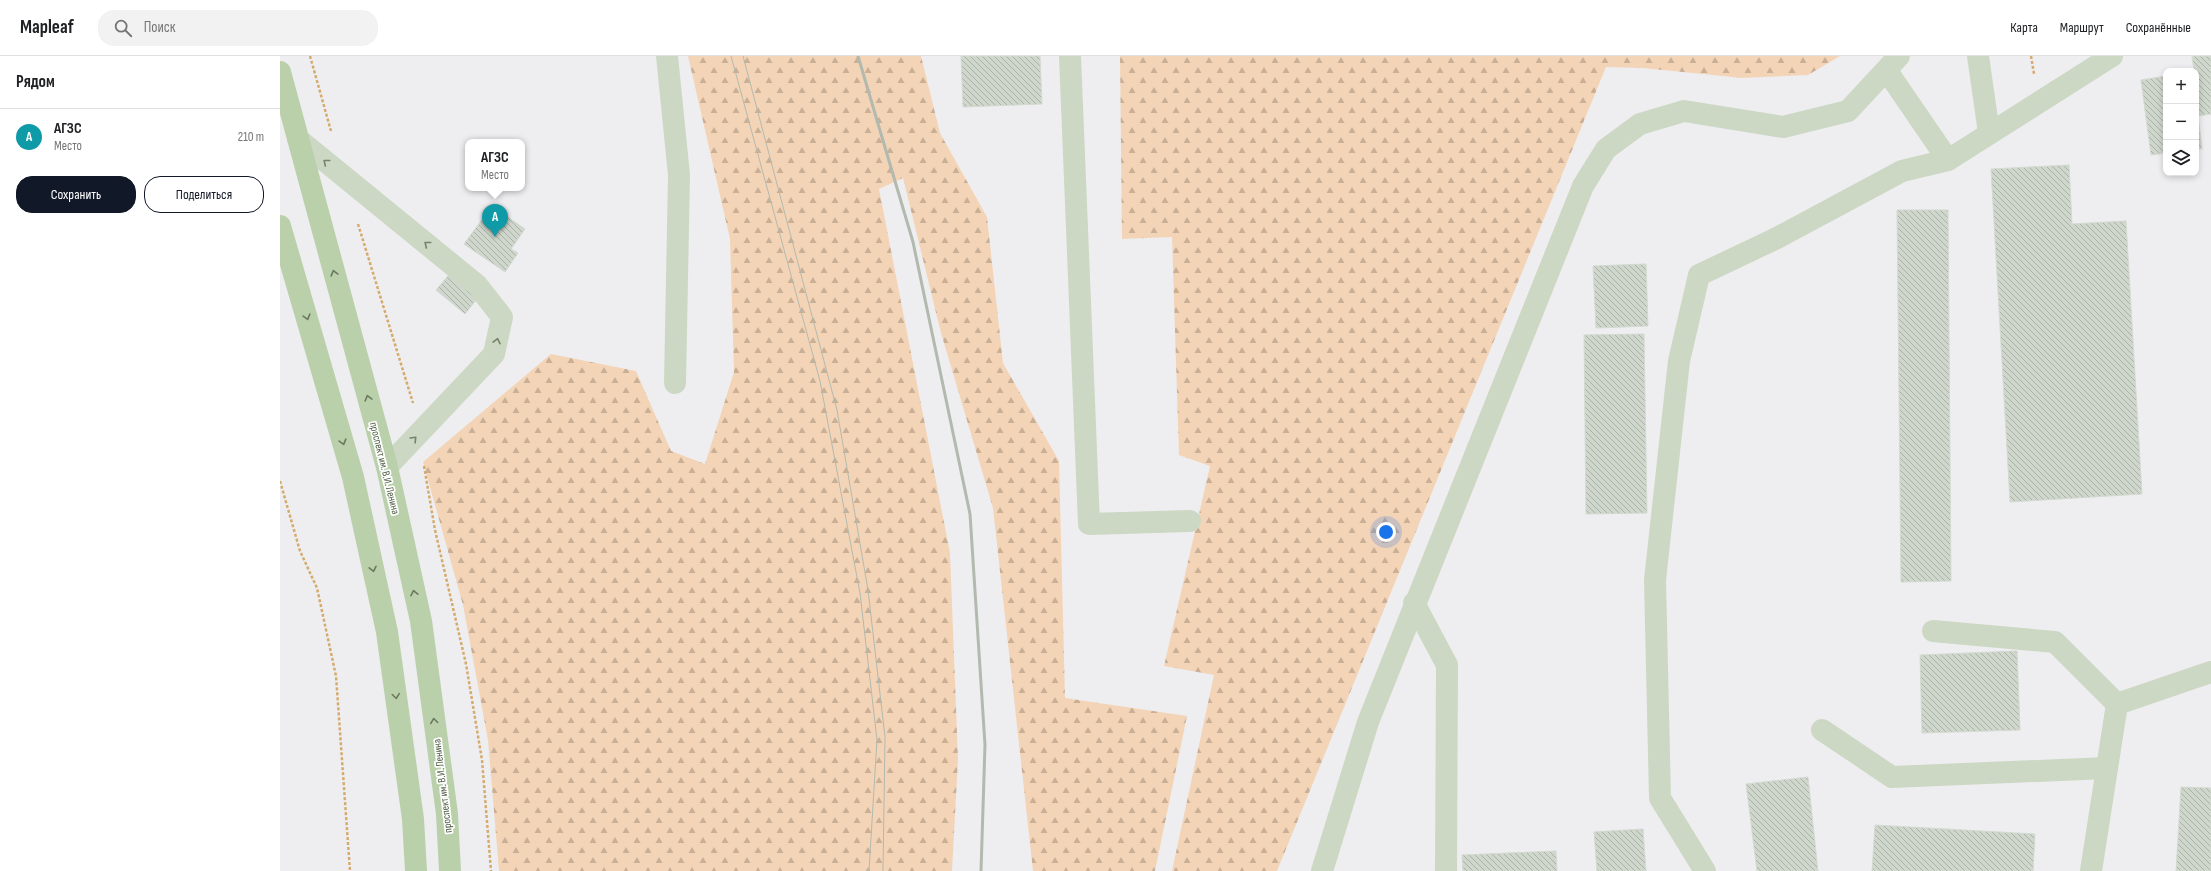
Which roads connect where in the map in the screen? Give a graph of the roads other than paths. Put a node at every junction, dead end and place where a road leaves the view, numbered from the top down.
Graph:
1 (666, 56) edge
2 (1070, 56) edge
3 (1978, 56) edge
4 (2112, 56) edge
5 (1893, 64) edge
6 (280, 72) edge
7 (1989, 133) junction
8 (298, 139) junction
9 (1948, 160) junction
10 (280, 226) edge
11 (675, 383) dead end
12 (387, 467) junction
13 (1190, 521) dead end
14 (1414, 603) junction
15 (1933, 631) dead end
16 (2211, 672) edge
17 (2117, 704) junction
18 (1822, 730) dead end
19 (2107, 768) junction
20 (416, 871) edge
21 (450, 871) edge
22 (1322, 871) edge
23 (1446, 871) edge
24 (1705, 871) edge
25 (2091, 871) edge

1 - 11 street
2 - 13 street
3 - 7 street
4 - 7 street
5 - 9 street
5 - 14 street
6 - 8 main road, проспект им. В.И. Ленина
7 - 9 street
12 -> 8 main road, проспект им. В.И. Ленина
12 -> 8 street
9 - 24 street
10 -> 20 main road
21 -> 12 main road, проспект им. В.И. Ленина
14 - 22 street
14 - 23 street
15 - 17 street
16 - 17 street
17 - 19 street
18 - 19 street
19 - 25 street

